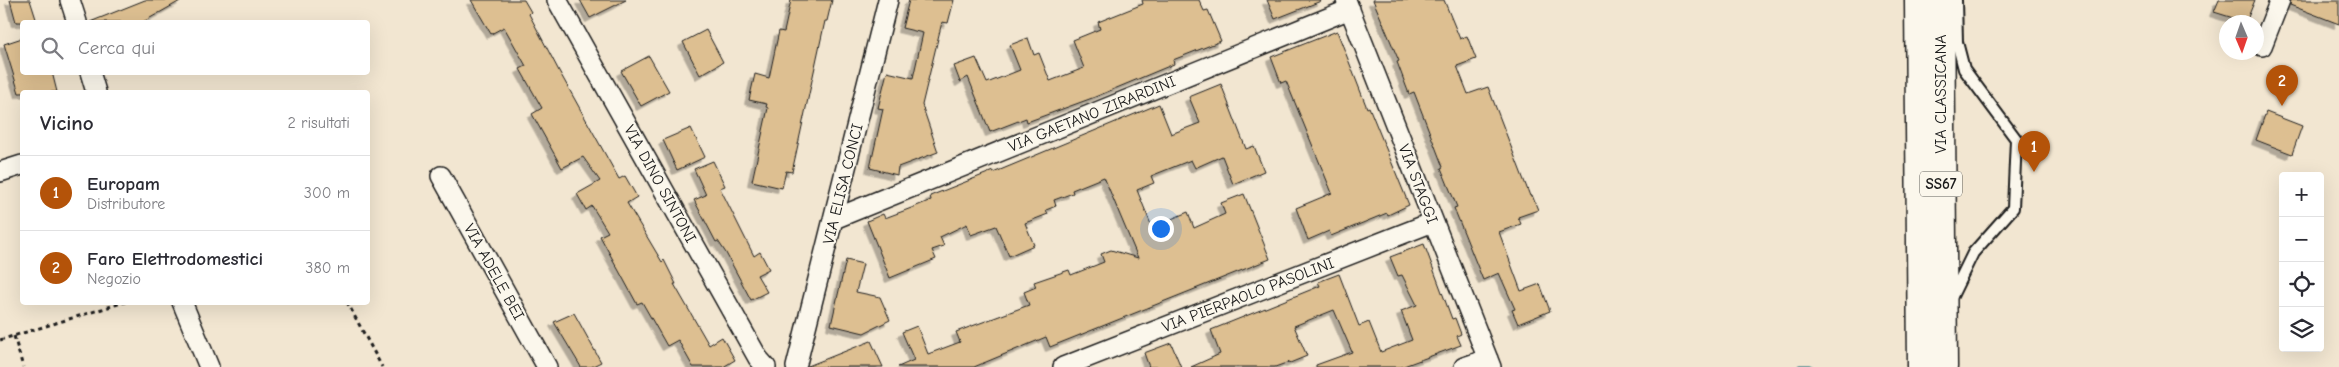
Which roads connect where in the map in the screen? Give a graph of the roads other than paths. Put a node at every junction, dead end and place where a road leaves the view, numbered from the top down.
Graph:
1 (70, 0) edge
2 (557, 0) edge
3 (888, 0) edge
4 (1920, 0) edge
5 (1940, 0) edge
6 (1956, 0) edge
7 (2280, 0) edge
8 (1348, 5) edge
9 (76, 20) edge
10 (2264, 41) edge
11 (91, 75) edge
12 (95, 90) edge
13 (20, 166) edge
14 (0, 172) edge
15 (441, 176) dead end
16 (834, 219) junction
17 (1433, 222) junction
18 (183, 305) edge
19 (1490, 363) edge
20 (209, 367) edge
21 (547, 367) edge
22 (766, 367) edge
23 (796, 367) edge
24 (1063, 367) edge
25 (1464, 367) edge
26 (1922, 367) edge
27 (1943, 367) edge
28 (1953, 367) edge

1 - 9 street
2 - 22 street, VIA DINO SINTONI
3 - 16 street, VIA ELISA CONCI
4 - 26 highway, VIA CLASSICANA / SS67
5 - 27 highway, VIA CLASSICANA / SS67
6 - 28 lane
7 - 10 street
8 - 16 street, VIA GAETANO ZIRARDINI
8 - 17 street, VIA STAGGI
11 - 12 street
13 - 14 street
15 - 21 street, VIA ADELE BEI
16 - 23 street, VIA ELISA CONCI
17 - 19 street, VIA STAGGI
17 - 24 street, VIA PIERPAOLO PASOLINI
18 - 20 street
19 - 25 street

